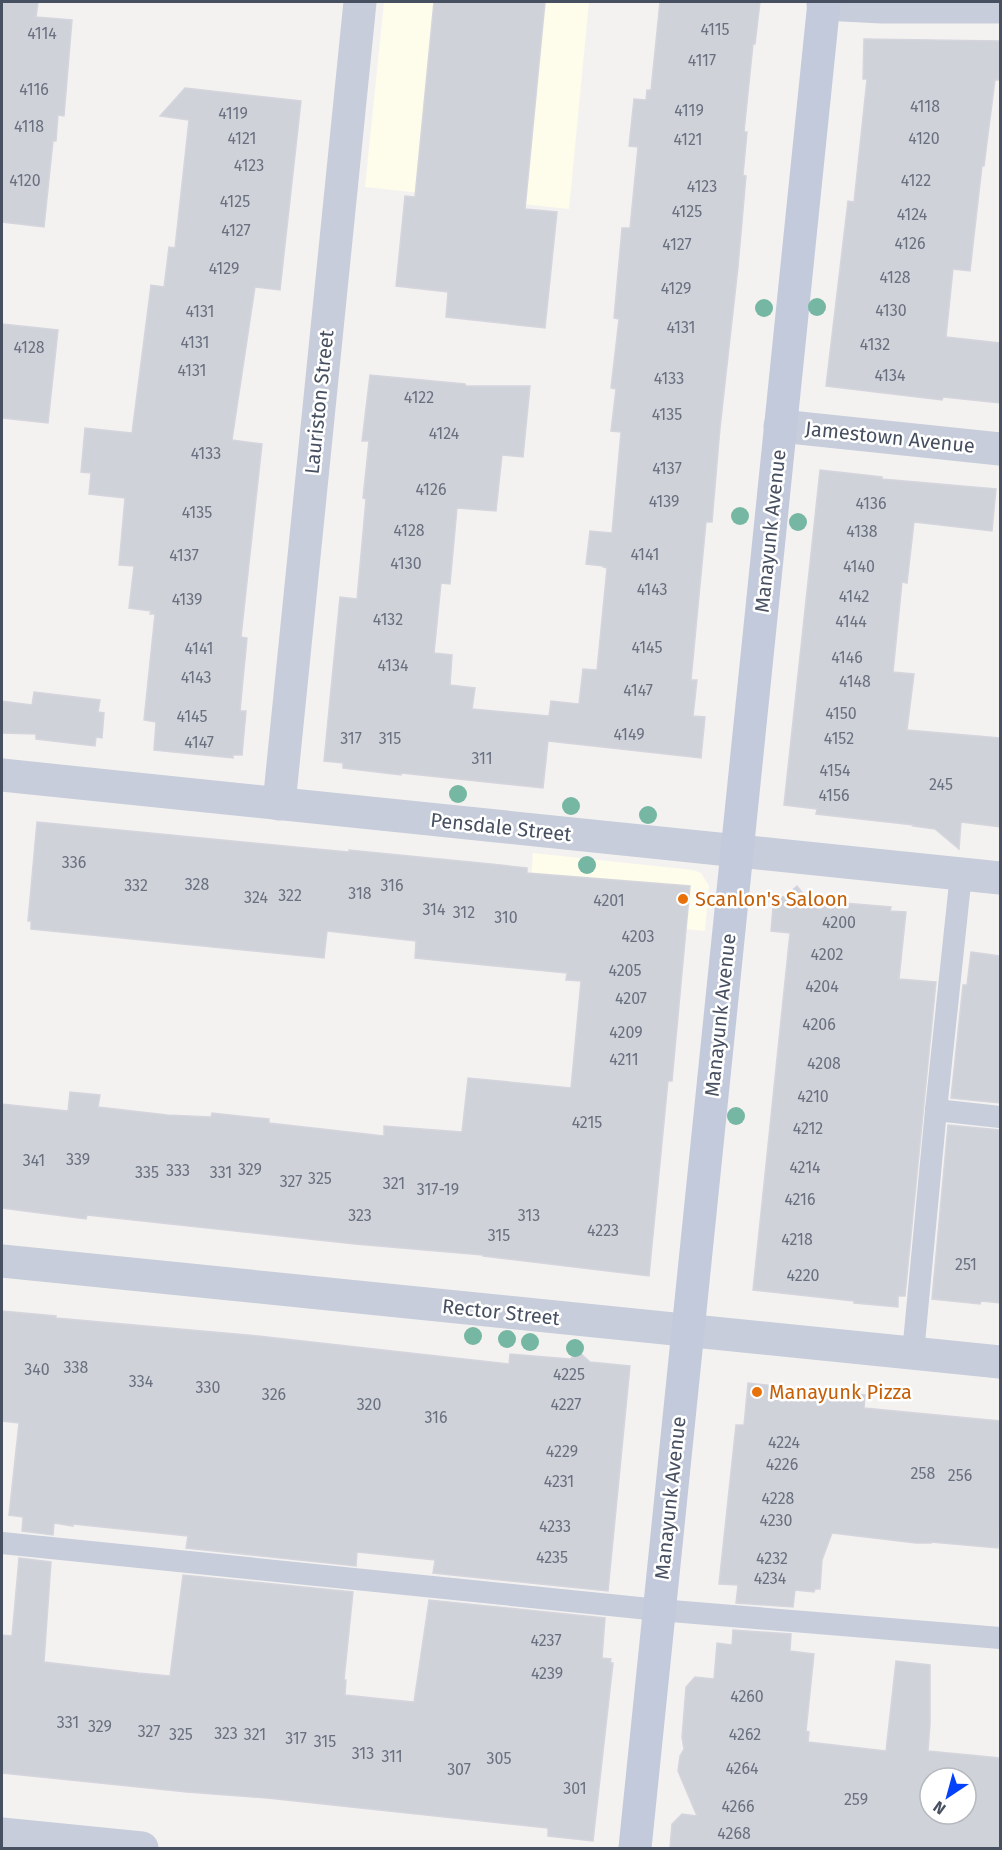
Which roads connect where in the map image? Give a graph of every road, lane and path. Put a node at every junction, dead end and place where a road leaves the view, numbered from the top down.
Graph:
1 (360, 2) edge
2 (824, 3) edge
3 (1000, 7) edge
4 (780, 426) junction
5 (1000, 449) edge
6 (2, 775) edge
7 (279, 804) junction
8 (737, 851) junction
9 (961, 874) junction
10 (1000, 878) edge
11 (936, 1110) junction
12 (1000, 1117) edge
13 (2, 1260) edge
14 (687, 1331) junction
15 (913, 1353) junction
16 (1000, 1362) edge
17 (2, 1543) edge
18 (659, 1610) junction
19 (1000, 1638) edge
20 (2, 1834) edge
21 (142, 1848) edge
22 (635, 1848) edge

1 - 7 street, Lauriston Street
2 - 3 street
2 - 4 street, Manayunk Avenue
4 - 5 street, Jamestown Avenue
4 - 8 street, Manayunk Avenue
6 - 7 street, Pensdale Street
7 - 8 street, Pensdale Street
8 - 9 street, Pensdale Street
8 - 14 street, Manayunk Avenue
9 - 10 street, Pensdale Street
9 - 11 lane
11 - 12 lane
11 - 15 lane
13 - 14 street, Rector Street
14 - 15 street, Rector Street
14 - 18 street, Manayunk Avenue
15 - 16 street, Rector Street
17 - 18 lane
18 - 19 lane
18 - 22 street, Manayunk Avenue
20 - 21 street

